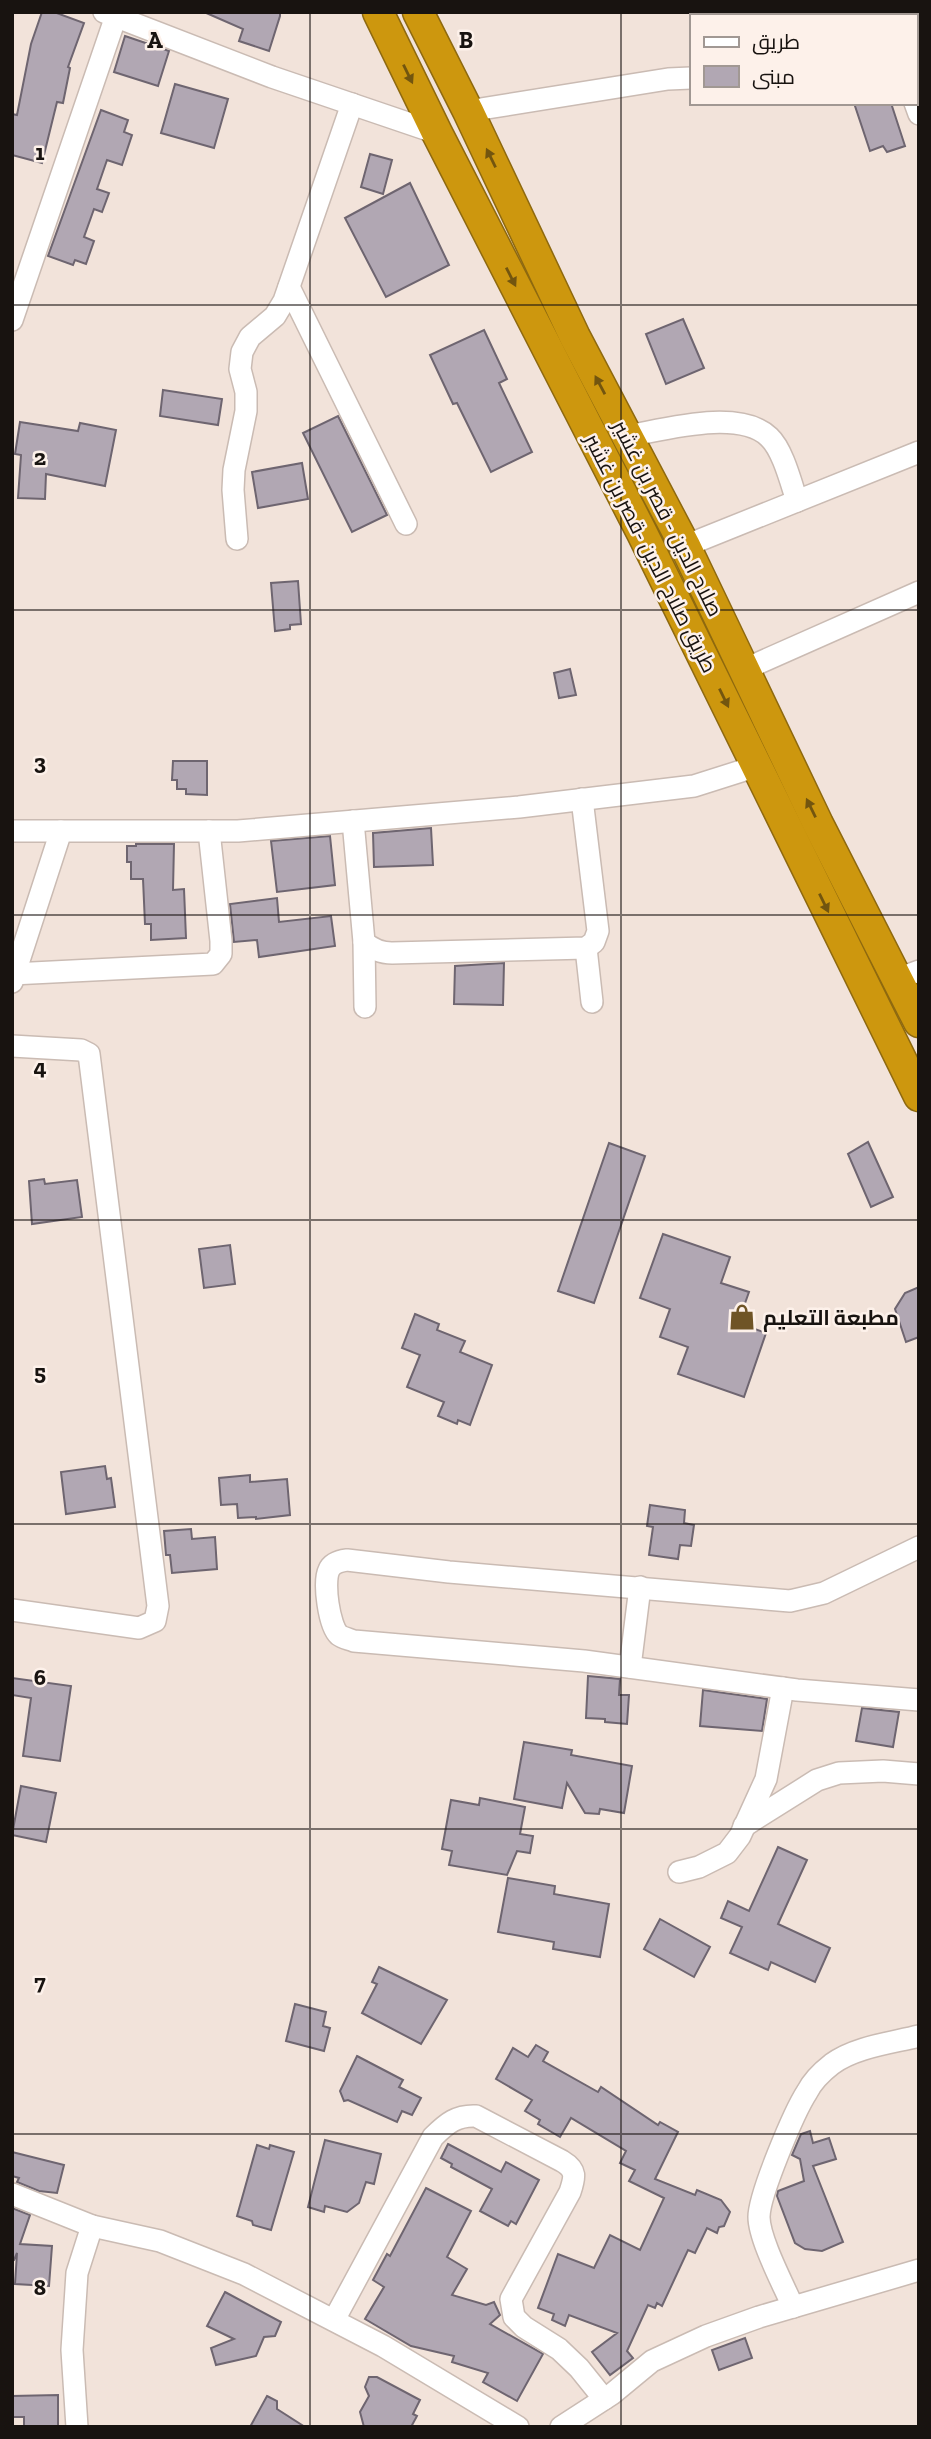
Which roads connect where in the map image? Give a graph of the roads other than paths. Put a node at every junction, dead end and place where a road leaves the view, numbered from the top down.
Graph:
1 (378, 12) edge
2 (418, 12) edge
3 (110, 14) edge
4 (690, 78) edge
5 (352, 104) junction
6 (468, 111) junction
7 (437, 133) junction
8 (509, 197) junction
9 (477, 211) junction
10 (289, 287) junction
11 (12, 320) edge
12 (627, 436) junction
13 (919, 452) edge
14 (797, 501) junction
15 (406, 524) dead end
16 (237, 539) dead end
17 (685, 546) junction
18 (919, 592) edge
19 (743, 670) junction
20 (757, 766) junction
21 (582, 799) junction
22 (353, 821) junction
23 (12, 831) edge
24 (61, 831) junction
25 (209, 831) junction
26 (364, 942) junction
27 (586, 948) junction
28 (908, 975) edge
29 (13, 977) edge
30 (592, 1002) dead end
31 (365, 1007) dead end
32 (919, 1022) edge
33 (12, 1046) edge
34 (919, 1096) edge
35 (917, 1553) edge
36 (640, 1587) junction
37 (12, 1610) edge
38 (630, 1667) junction
39 (783, 1688) junction
40 (919, 1700) edge
41 (919, 1774) edge
42 (744, 1826) junction
43 (679, 1871) dead end
44 (919, 2036) edge
45 (12, 2193) edge
46 (92, 2226) junction
47 (919, 2270) edge
48 (793, 2307) junction
49 (334, 2320) junction
50 (604, 2399) junction
51 (76, 2427) edge
52 (518, 2427) edge
53 (561, 2427) edge

1 -> 7 highway, طريق صلاح الدين -قصر بن غشير
2 - 6 highway, صلاح الدين - قصر بن غشير
3 - 5 street
3 - 11 street
4 - 6 street
5 - 7 street
5 - 10 street
8 -> 6 highway, صلاح الدين - قصر بن غشير
7 - 9 highway, طريق صلاح الدين -قصر بن غشير
8 - 9 highway
12 -> 8 highway, صلاح الدين - قصر بن غشير
9 -> 20 highway, طريق صلاح الدين -قصر بن غشير
10 - 15 street
10 - 16 street
12 - 14 street
12 - 17 highway, صلاح الدين - قصر بن غشير
13 - 14 street
14 - 17 street
17 - 19 highway, صلاح الدين - قصر بن غشير
18 - 19 street
28 -> 19 highway, صلاح الدين - قصر بن غشير
20 - 21 street
20 -> 34 highway, طريق صلاح الدين -قصر بن غشير
21 - 22 street
21 - 27 street
22 - 25 street
22 - 26 street
23 - 24 street
24 - 25 street
24 - 29 street
25 - 29 street
26 - 27 street
26 - 31 street
27 - 30 street
28 - 32 highway, صلاح الدين - قصر بن غشير
33 - 37 street
35 - 36 street
36 - 38 street
36 - 38 street
38 - 39 street
39 - 40 street
39 - 42 street
41 - 42 street
42 - 43 street
44 - 48 street
45 - 46 street
46 - 49 street
46 - 51 street
47 - 48 street
48 - 50 street
49 - 50 street
49 - 52 street
50 - 53 street

